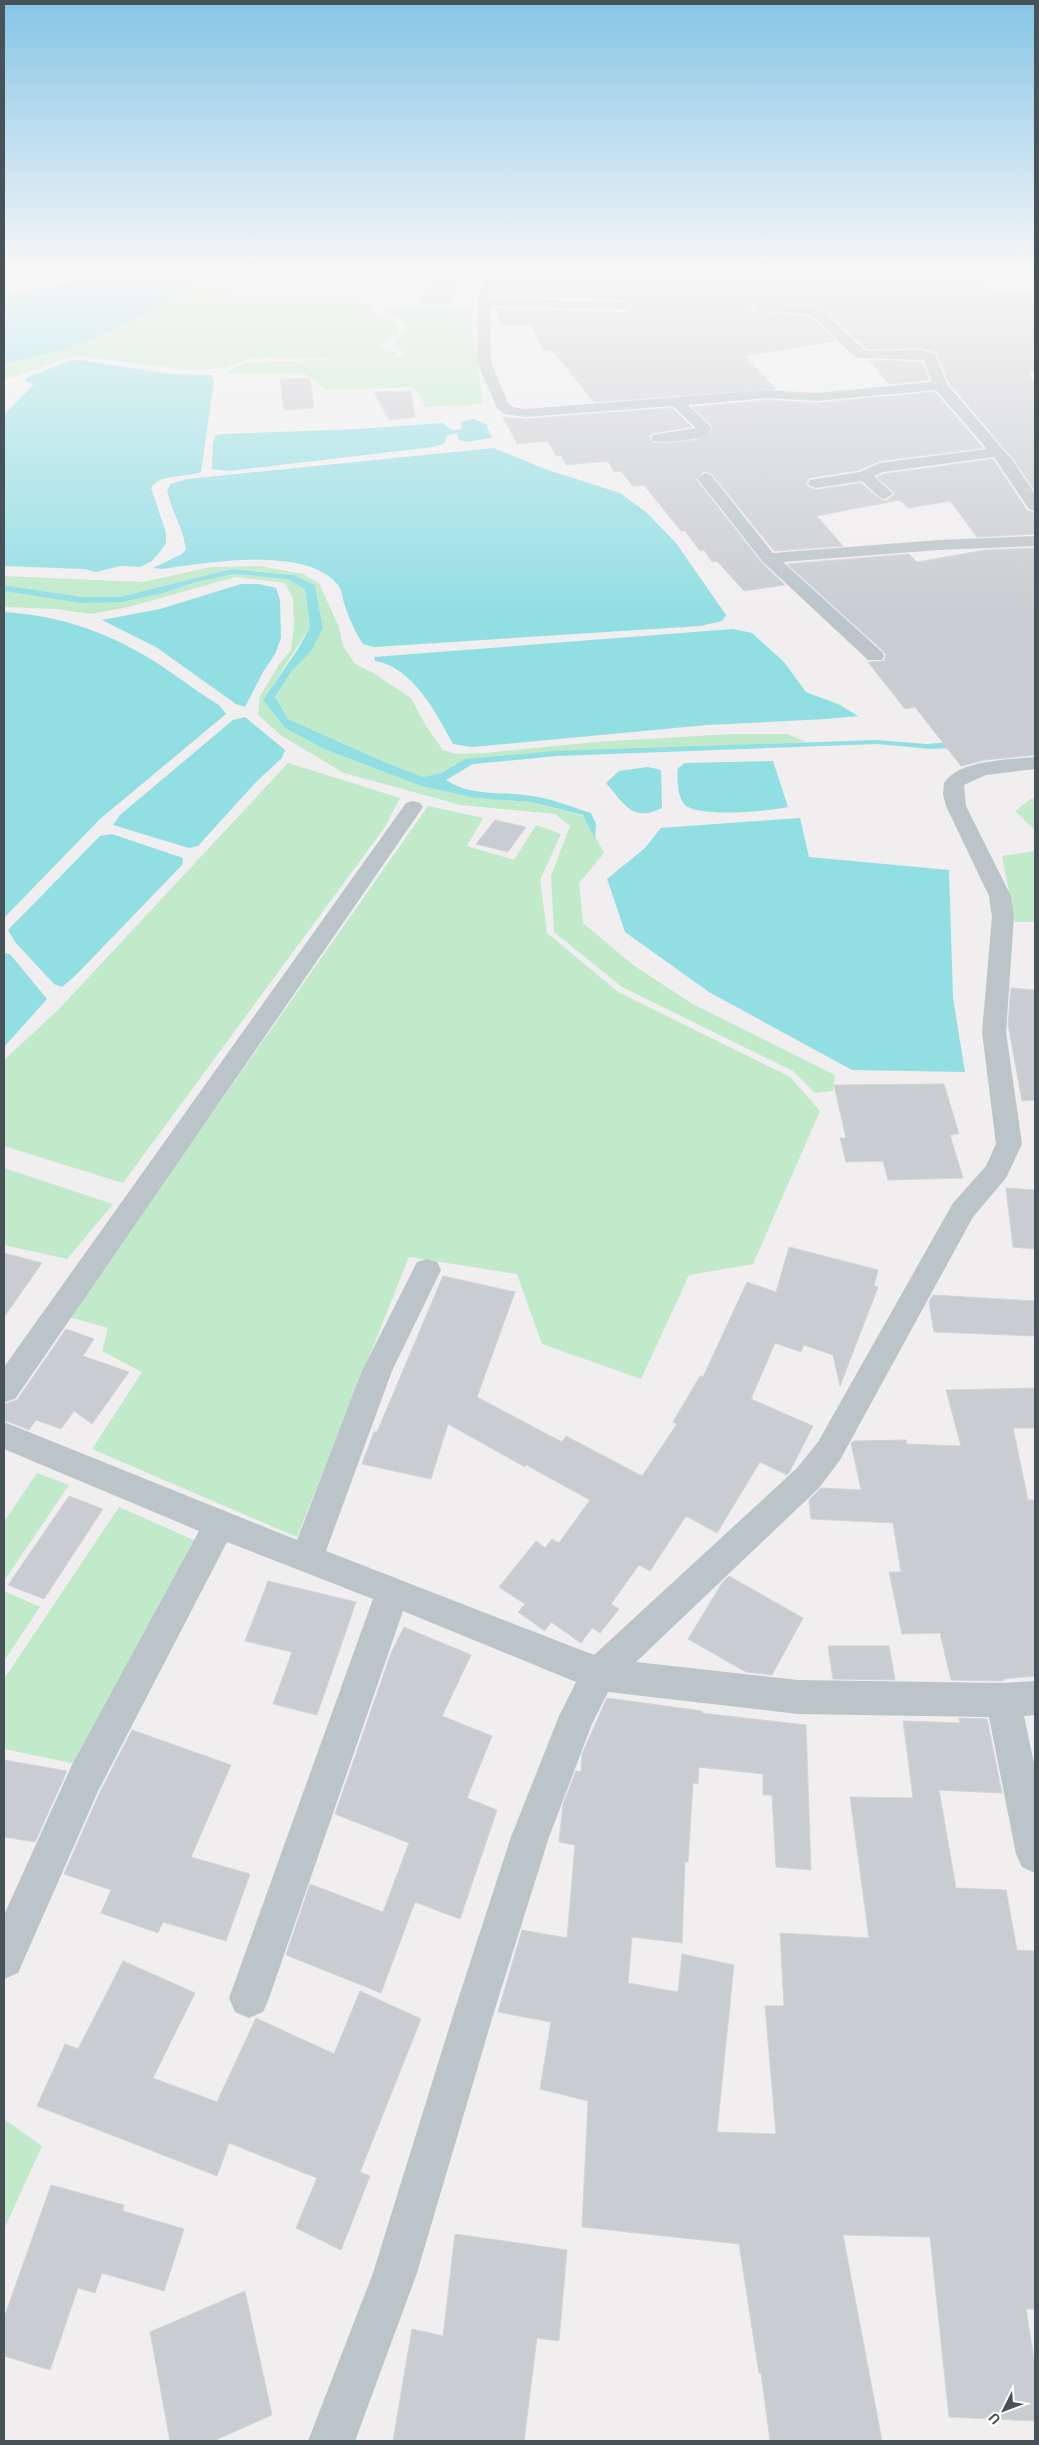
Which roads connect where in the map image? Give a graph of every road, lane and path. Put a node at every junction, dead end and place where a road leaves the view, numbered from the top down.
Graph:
1 (495, 388) edge
2 (908, 388) edge
3 (943, 388) edge
4 (677, 402) junction
5 (658, 438) dead end
6 (998, 452) junction
7 (865, 476) junction
8 (705, 478) dead end
9 (816, 483) dead end
10 (884, 494) dead end
11 (1035, 506) edge
12 (1035, 541) edge
13 (769, 558) junction
14 (875, 656) dead end
15 (1035, 763) edge
16 (413, 807) dead end
17 (428, 1270) dead end
18 (4, 1390) edge
19 (4, 1435) edge
20 (219, 1525) junction
21 (307, 1558) junction
22 (393, 1591) junction
23 (599, 1674) junction
24 (1019, 1699) edge
25 (1035, 1854) edge
26 (4, 1959) edge
27 (250, 1998) dead end
28 (332, 2441) edge

1 - 4 street
2 - 4 street
3 - 6 street
4 - 5 street
6 - 7 street
6 - 11 street
7 - 9 street
7 - 10 street
8 - 13 street
12 - 13 street
13 - 14 street
15 - 23 street
16 - 18 street
17 - 21 street
19 - 20 street
20 - 21 street
20 - 26 street
21 - 22 street
22 - 23 street
22 - 27 street
23 - 24 street
23 - 28 street
24 - 25 street

